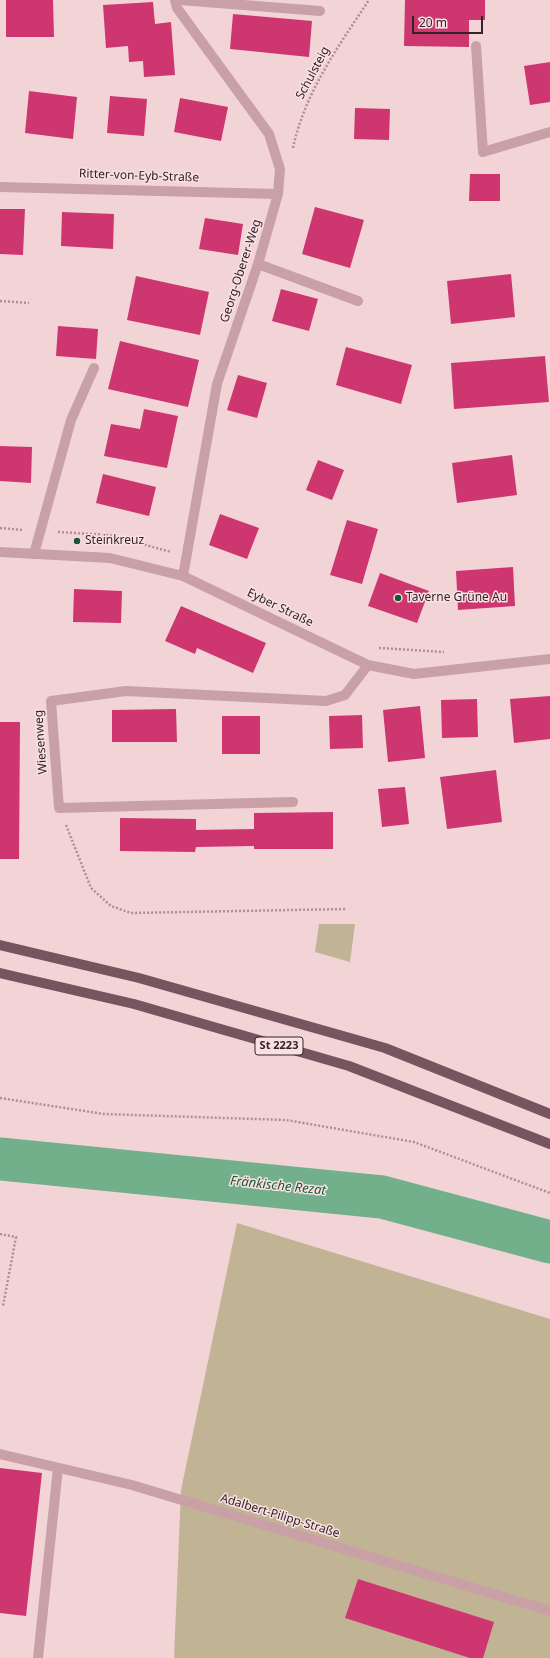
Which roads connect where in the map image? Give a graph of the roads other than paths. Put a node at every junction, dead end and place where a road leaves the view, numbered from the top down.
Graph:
1 (175, 0) edge
2 (180, 0) edge
3 (320, 11) dead end
4 (476, 46) dead end
5 (550, 132) edge
6 (0, 187) edge
7 (278, 194) junction
8 (258, 264) junction
9 (358, 301) dead end
10 (94, 368) dead end
11 (0, 552) edge
12 (34, 554) junction
13 (183, 576) junction
14 (550, 659) edge
15 (368, 665) junction
16 (293, 802) dead end
17 (0, 945) edge
18 (0, 973) edge
19 (550, 1114) edge
20 (550, 1144) edge
21 (0, 1454) edge
22 (58, 1468) junction
23 (550, 1612) edge
24 (38, 1658) edge

1 - 7 street, Georg-Oberer-Weg
2 - 3 street
4 - 5 street
6 - 7 street, Ritter-von-Eyb-Straße
7 - 8 street, Georg-Oberer-Weg
8 - 9 street
8 - 13 street, Georg-Oberer-Weg
10 - 12 street
11 - 12 street, Eyber Straße
12 - 13 street, Eyber Straße
13 - 15 street, Eyber Straße
14 - 15 street, Eyber Straße
15 - 16 street, Wiesenweg
17 - 19 main road, St 2223
18 - 20 main road, St 2223
21 - 22 street, Adalbert-Pilipp-Straße
22 - 23 street, Adalbert-Pilipp-Straße
22 - 24 street

